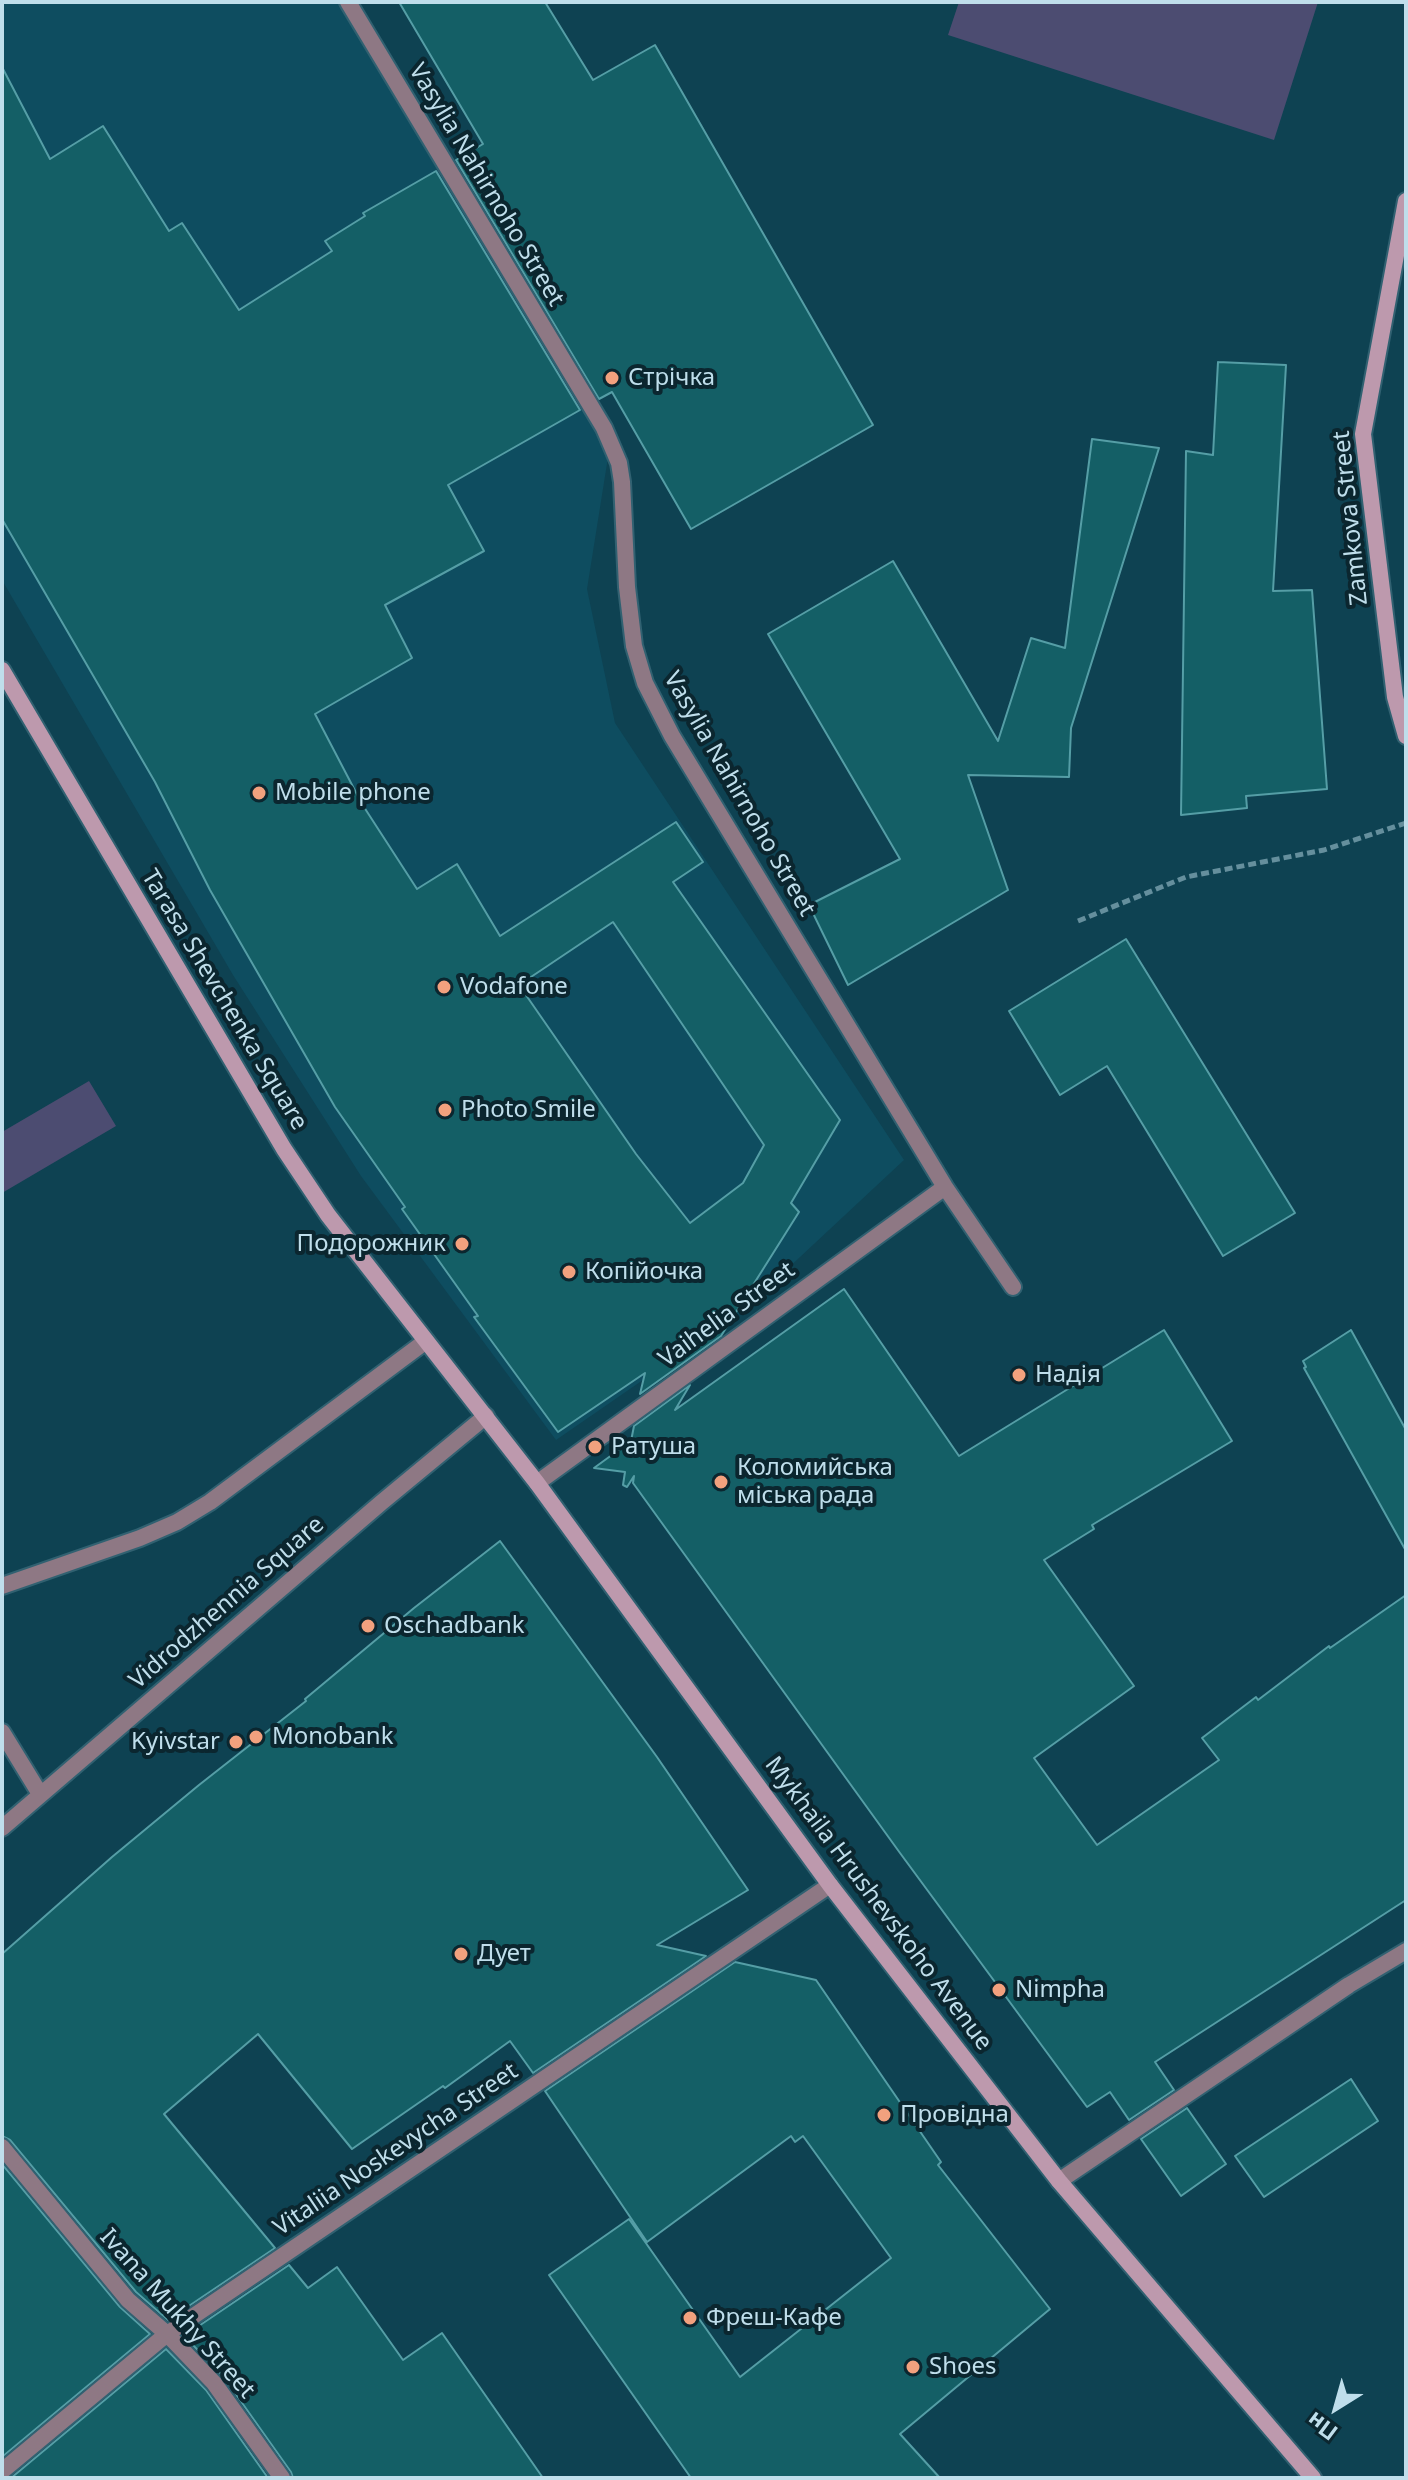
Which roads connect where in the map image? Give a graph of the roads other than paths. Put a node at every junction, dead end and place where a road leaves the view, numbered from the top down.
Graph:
1 (348, 2) edge
2 (1406, 201) edge
3 (2, 670) edge
4 (1406, 736) edge
5 (945, 1187) junction
6 (1013, 1287) dead end
7 (426, 1341) junction
8 (486, 1416) junction
9 (537, 1483) junction
10 (2, 1586) edge
11 (2, 1732) edge
12 (40, 1794) junction
13 (2, 1828) edge
14 (830, 1885) junction
15 (1406, 1951) edge
16 (2, 2147) edge
17 (1059, 2181) junction
18 (167, 2334) junction
19 (2, 2471) edge
20 (282, 2478) edge
21 (1313, 2478) edge

1 - 5 street, Vasylia Nahirnoho Street
2 - 4 main road, Zamkova Street
3 - 7 main road, Tarasa Shevchenka Square
5 - 6 street, Vasylia Nahirnoho Street
5 - 9 street, Vaihelia Street
7 - 8 main road, Mykhaila Hrushevskoho Avenue
7 - 10 street
8 - 9 main road, Mykhaila Hrushevskoho Avenue
8 - 12 street, Vidrodzhennia Square
9 - 14 main road, Mykhaila Hrushevskoho Avenue
11 - 12 street
12 - 13 street, Vidrodzhennia Square
14 - 17 main road, Mykhaila Hrushevskoho Avenue
14 - 18 street, Vitaliia Noskevycha Street
15 - 17 street
16 - 18 street, Ivana Mukhy Street
17 - 21 main road, Mykhaila Hrushevskoho Avenue
18 - 19 street, Vitaliia Noskevycha Street
18 - 20 street, Ivana Mukhy Street

